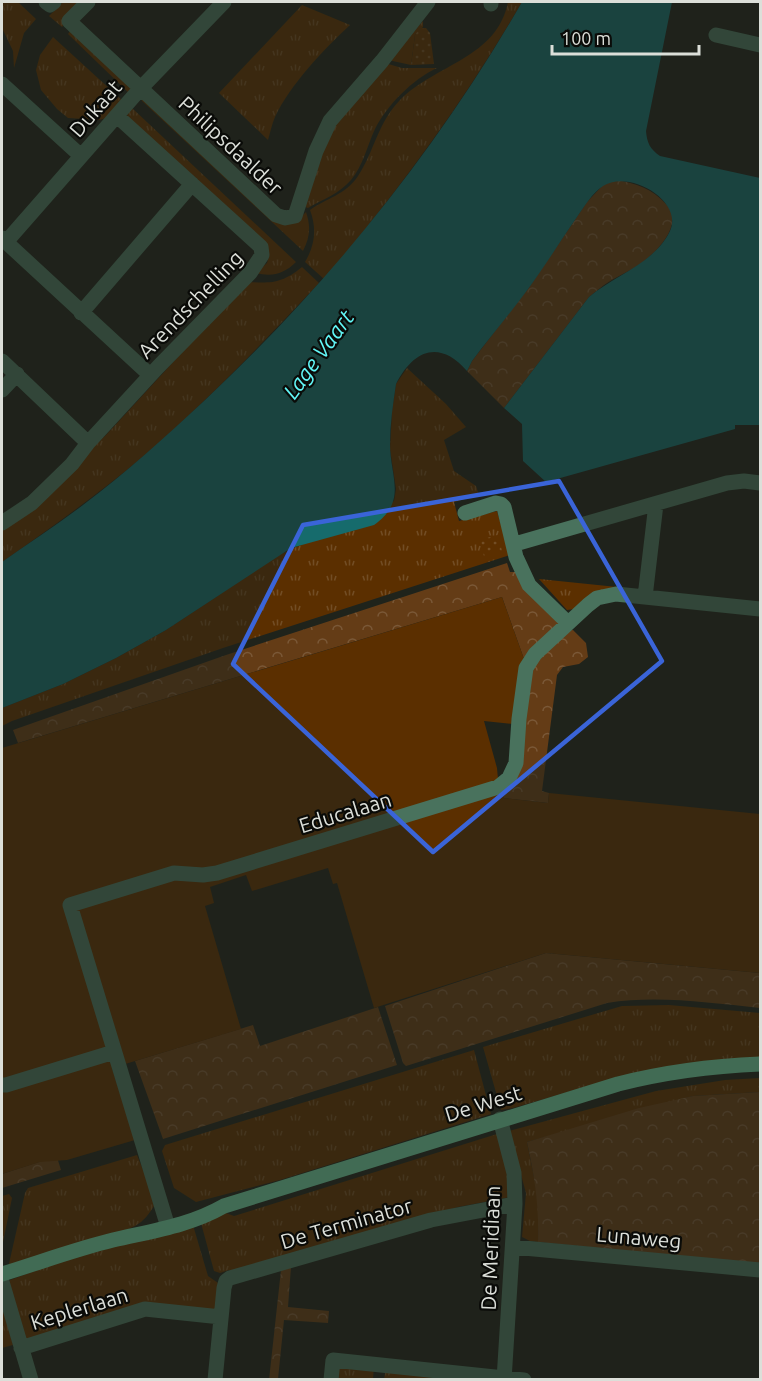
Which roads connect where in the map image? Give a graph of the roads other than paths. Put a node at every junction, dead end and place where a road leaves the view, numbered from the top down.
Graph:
1 (46, 2) edge
2 (54, 2) edge
3 (88, 2) edge
4 (224, 2) edge
5 (428, 2) edge
6 (716, 35) dead end
7 (760, 45) edge
8 (2, 84) edge
9 (140, 89) junction
10 (117, 116) junction
11 (81, 156) junction
12 (192, 184) junction
13 (4, 240) edge
14 (81, 312) junction
15 (2, 361) edge
16 (16, 374) junction
17 (150, 375) junction
18 (2, 390) edge
19 (88, 443) junction
20 (760, 483) edge
21 (656, 504) junction
22 (465, 513) dead end
23 (2, 523) edge
24 (515, 544) junction
25 (645, 597) junction
26 (760, 609) edge
27 (568, 623) junction
28 (114, 1052) junction
29 (760, 1064) edge
30 (2, 1084) edge
31 (500, 1119) junction
32 (515, 1204) junction
33 (167, 1223) junction
34 (513, 1247) junction
35 (760, 1270) edge
36 (2, 1274) edge
37 (2, 1282) edge
38 (222, 1317) junction
39 (21, 1348) junction
40 (380, 1372) edge
41 (504, 1378) edge
42 (31, 1380) edge
43 (215, 1380) edge
44 (331, 1380) edge
45 (524, 1380) edge

1 - 2 street
3 - 9 street
4 - 9 street, Dukaat
5 - 9 street, Philipsdaalder
6 - 7 street
8 - 11 street
9 - 10 street, Dukaat
10 - 11 street, Dukaat
10 - 12 street, Arendschelling
11 - 13 street, Dukaat
12 - 14 street
12 - 17 street, Arendschelling
13 - 14 street
14 - 17 street
15 - 16 street
16 - 18 street
16 - 19 street
17 - 19 street, Arendschelling
19 - 23 street, Arendschelling
20 - 21 street
21 - 24 street
21 - 25 street
22 - 24 street
24 - 27 street
25 - 26 street, Educalaan
25 - 27 street, Educalaan
27 - 28 street, Educalaan
28 - 30 street
28 - 33 street, Educalaan
29 - 31 main road, De West
31 - 32 street, De Meridiaan
31 - 33 main road, De West
32 - 34 street, De Meridiaan
32 - 38 street, De Terminator
33 - 36 main road, De West
34 - 35 street, Lunaweg
34 - 41 street, De Meridiaan
37 - 39 street, Keplerlaan
38 - 39 street, Keplerlaan
38 - 43 street
39 - 42 street, Keplerlaan
40 - 41 street
40 - 44 street
41 - 45 street

